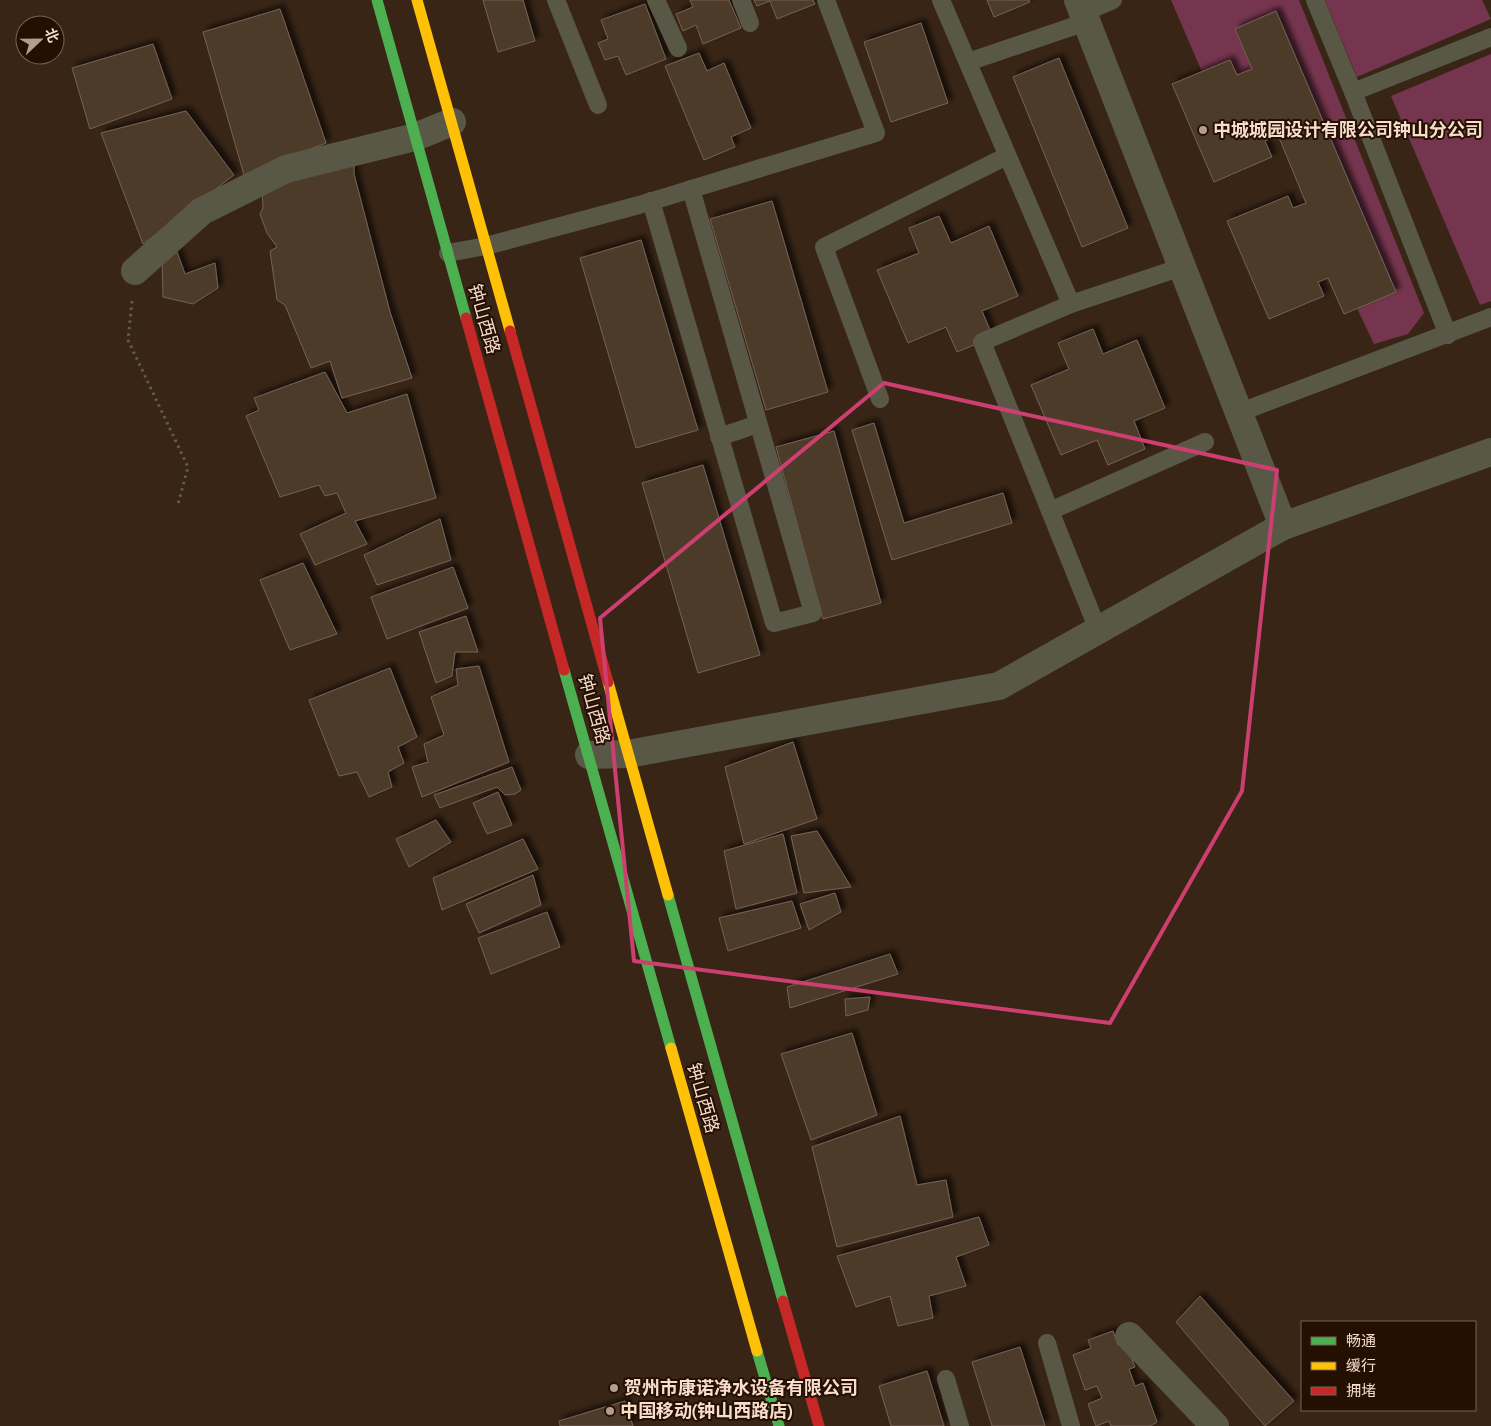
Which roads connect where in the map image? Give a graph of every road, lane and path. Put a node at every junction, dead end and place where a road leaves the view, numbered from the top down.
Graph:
1 (377, 0) edge
2 (417, 0) edge
3 (556, 0) edge
4 (656, 0) edge
5 (742, 0) edge
6 (826, 0) edge
7 (942, 0) edge
8 (1113, 0) edge
9 (1316, 0) edge
10 (1082, 12) edge
11 (750, 23) dead end
12 (1491, 37) edge
13 (678, 48) dead end
14 (968, 62) junction
15 (1353, 92) junction
16 (598, 105) dead end
17 (452, 122) junction
18 (415, 137) junction
19 (1007, 156) junction
20 (691, 189) junction
21 (651, 201) junction
22 (486, 246) junction
23 (448, 253) junction
24 (1182, 267) junction
25 (135, 271) joint
26 (1070, 304) junction
27 (1491, 317) edge
28 (1448, 335) junction
29 (880, 399) dead end
30 (1238, 413) junction
31 (758, 424) junction
32 (719, 436) junction
33 (1205, 442) dead end
34 (1491, 452) edge
35 (178, 504) dead end
36 (1050, 511) junction
37 (1283, 526) junction
38 (1098, 630) junction
39 (628, 754) junction
40 (588, 755) junction
41 (1129, 1336) dead end
42 (1047, 1343) dead end
43 (946, 1380) dead end
44 (779, 1426) edge
45 (819, 1426) edge
46 (960, 1426) edge
47 (1071, 1426) edge
48 (1215, 1426) edge

1 - 18 main road, 钟山西路
2 - 17 main road, 钟山西路
3 - 16 lane
4 - 13 lane
5 - 11 lane
6 - 20 lane
7 - 14 lane
8 - 10 lane
9 - 15 lane
10 - 14 lane
10 - 24 street
12 - 15 lane
14 - 19 lane
15 - 28 lane
17 - 18 street
17 - 22 main road, 钟山西路
18 - 23 main road, 钟山西路
18 - 25 street
19 - 26 lane
19 - 29 lane
20 - 21 lane
20 - 31 lane
21 - 22 lane
21 - 32 lane
22 - 23 lane
22 - 39 main road, 钟山西路
23 - 40 main road, 钟山西路
24 - 26 lane
24 - 30 street
25 - 35 path
26 - 36 lane
27 - 28 lane
28 - 30 lane
30 - 37 street
31 - 32 lane
31 - 32 lane
33 - 36 lane
34 - 37 street
36 - 38 lane
37 - 38 street
38 - 39 street
39 - 40 street
39 - 45 main road, 钟山西路
40 - 44 main road, 钟山西路
41 - 48 street
42 - 47 lane
43 - 46 lane

